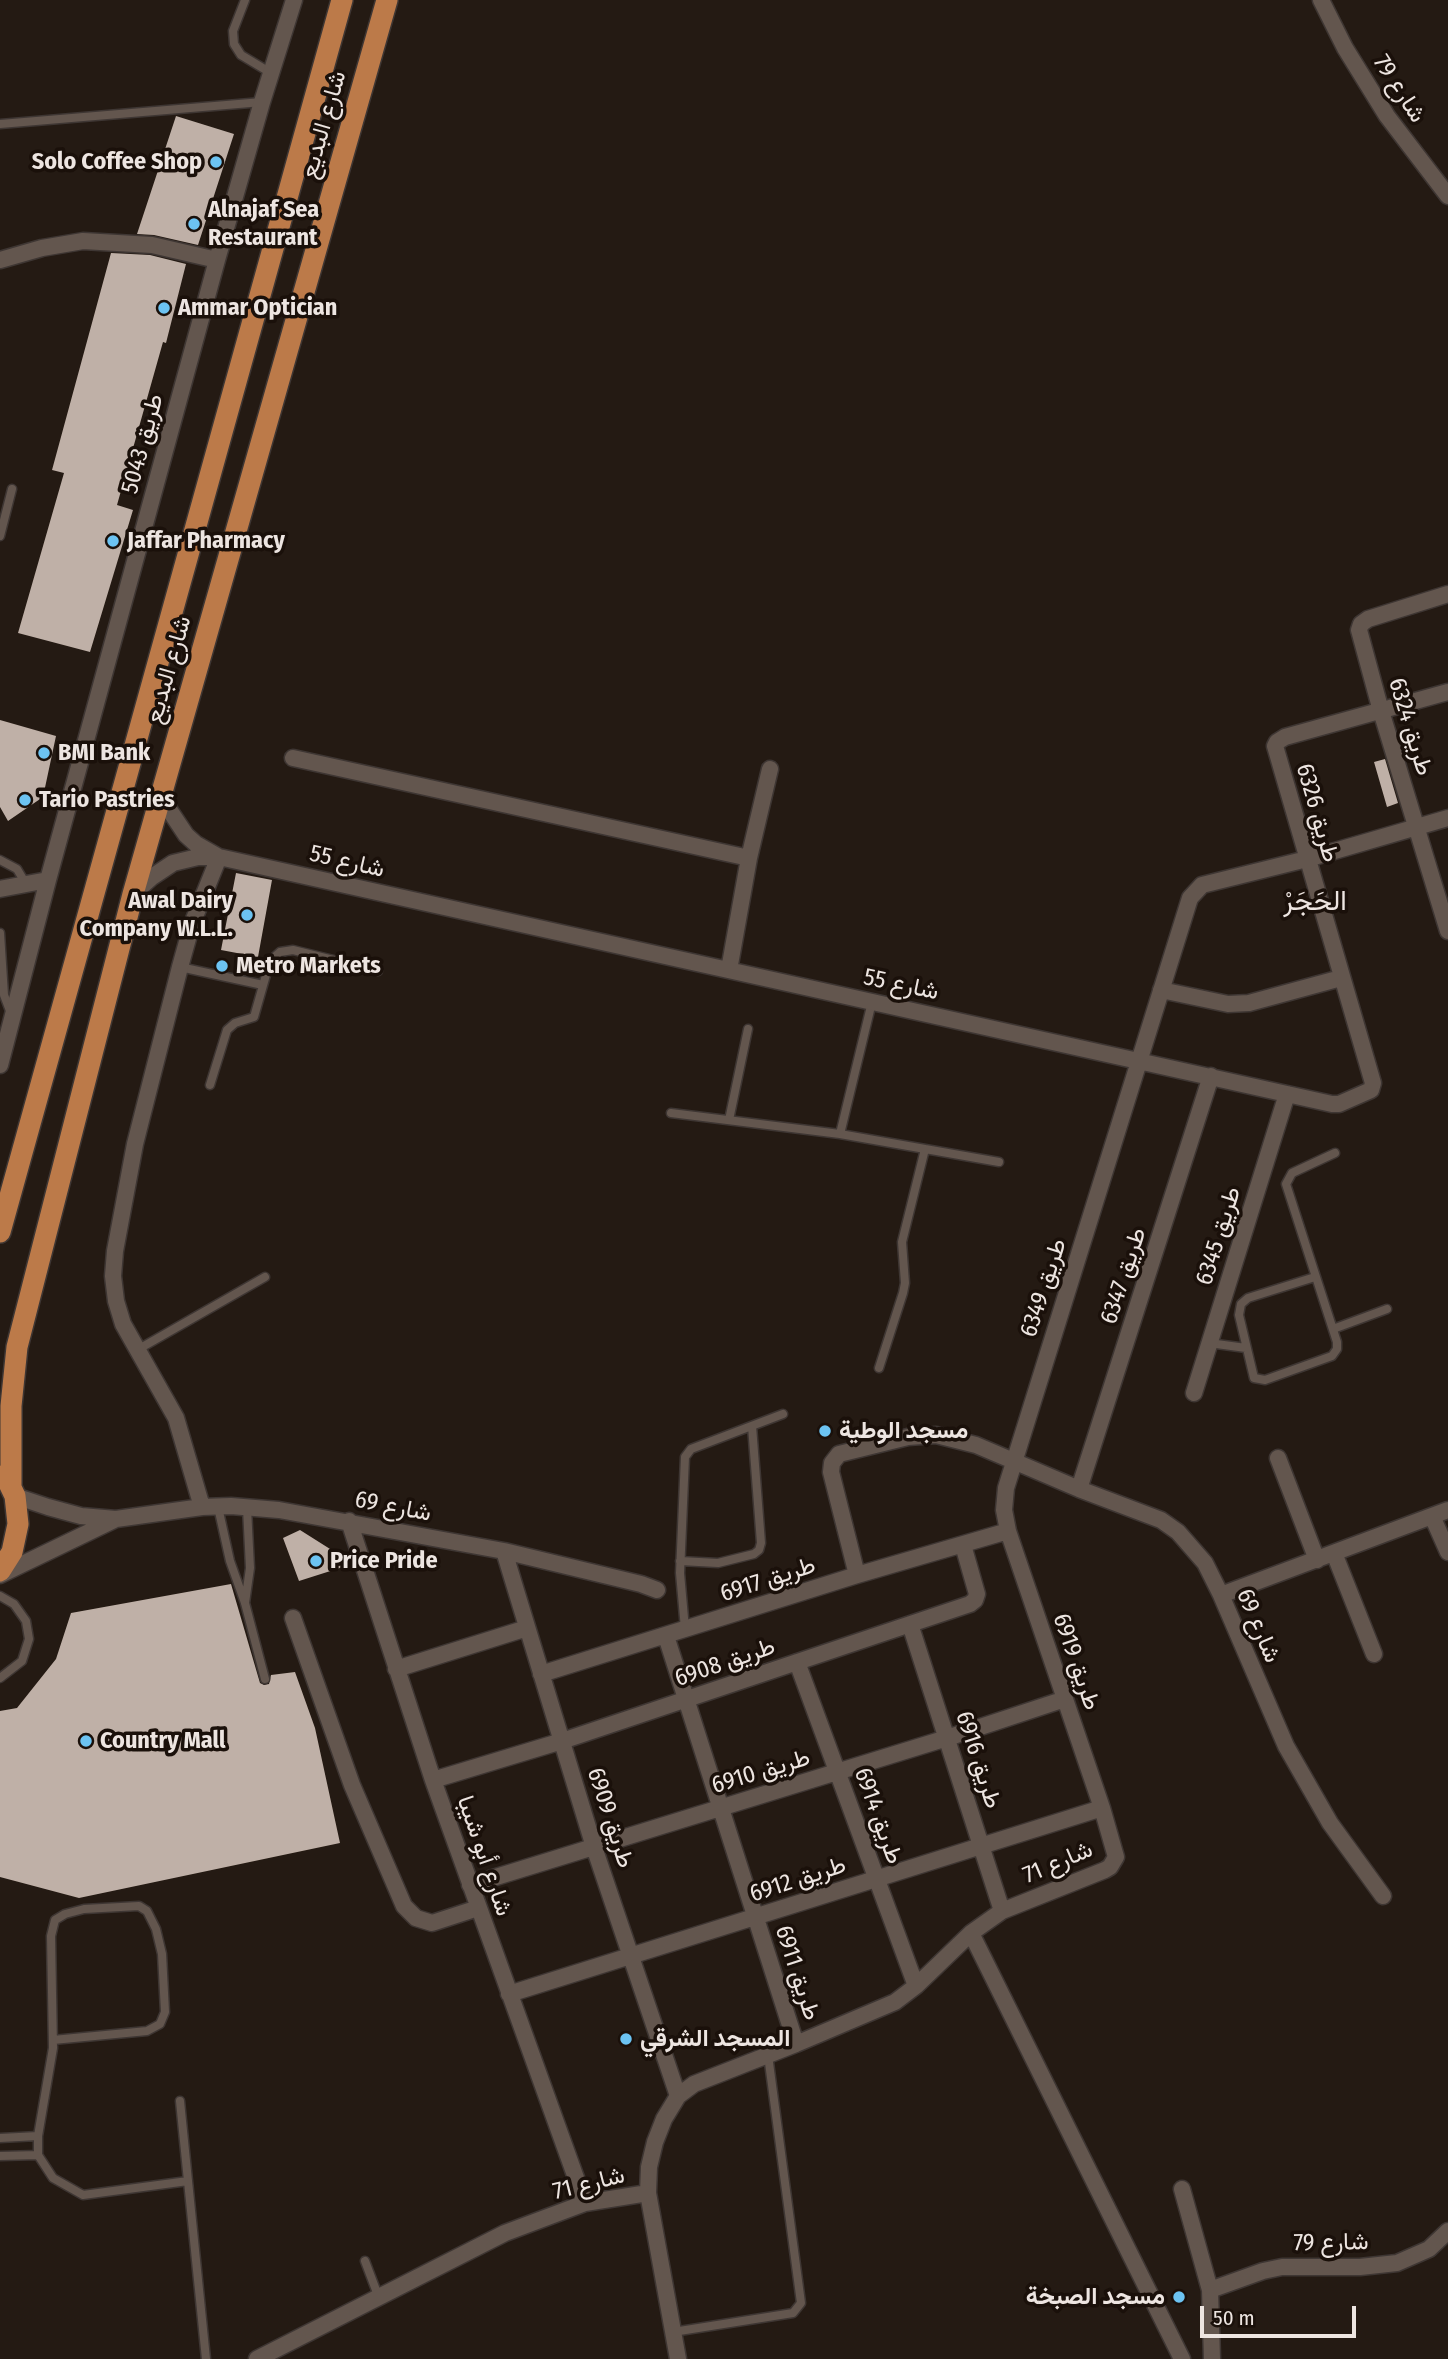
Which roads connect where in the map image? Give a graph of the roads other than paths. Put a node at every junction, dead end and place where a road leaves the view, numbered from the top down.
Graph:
1 (245, 0) edge
2 (294, 0) edge
3 (342, 0) edge
4 (387, 0) edge
5 (1321, 0) edge
6 (271, 73) junction
7 (261, 102) junction
8 (0, 124) edge
9 (1448, 196) edge
10 (0, 260) edge
11 (217, 260) junction
12 (12, 489) dead end
13 (0, 536) edge
14 (1448, 594) edge
15 (1448, 692) edge
16 (1381, 710) junction
17 (293, 758) dead end
18 (770, 769) dead end
19 (162, 791) junction
20 (1448, 818) edge
21 (1417, 827) junction
22 (219, 857) junction
23 (749, 858) junction
24 (1307, 859) junction
25 (0, 860) edge
26 (48, 880) junction
27 (26, 884) junction
28 (0, 890) edge
29 (134, 894) junction
30 (1448, 930) edge
31 (0, 933) edge
32 (180, 967) junction
33 (729, 970) junction
34 (378, 971) dead end
35 (1341, 978) junction
36 (263, 985) junction
37 (1161, 990) junction
38 (872, 1002) junction
39 (12, 1018) junction
40 (748, 1030) dead end
41 (1140, 1060) junction
42 (0, 1065) edge
43 (1211, 1076) junction
44 (210, 1085) dead end
45 (1287, 1094) junction
46 (671, 1113) dead end
47 (729, 1119) junction
48 (840, 1134) junction
49 (925, 1149) junction
50 (1335, 1153) dead end
51 (999, 1162) dead end
52 (0, 1232) edge
53 (265, 1277) dead end
54 (1315, 1277) junction
55 (1387, 1310) dead end
56 (1333, 1329) junction
57 (1209, 1343) junction
58 (1246, 1348) junction
59 (137, 1350) junction
60 (879, 1368) dead end
61 (1194, 1393) dead end
62 (783, 1414) dead end
63 (752, 1426) junction
64 (1278, 1458) dead end
65 (1013, 1461) junction
66 (9, 1483) edge
67 (1079, 1489) junction
68 (210, 1507) junction
69 (247, 1508) junction
70 (1440, 1513) edge
71 (116, 1520) junction
72 (349, 1521) junction
73 (1008, 1531) junction
74 (963, 1545) junction
75 (504, 1551) junction
76 (1448, 1552) edge
77 (1334, 1553) junction
78 (1317, 1560) junction
79 (680, 1561) junction
80 (0, 1573) edge
81 (857, 1575) junction
82 (657, 1590) dead end
83 (1221, 1595) junction
84 (0, 1596) edge
85 (245, 1602) junction
86 (293, 1618) dead end
87 (910, 1624) junction
88 (527, 1628) junction
89 (685, 1629) junction
90 (666, 1636) junction
91 (1374, 1654) dead end
92 (797, 1662) junction
93 (396, 1669) junction
94 (541, 1674) junction
95 (0, 1678) edge
96 (265, 1678) dead end
97 (1065, 1699) junction
98 (686, 1700) junction
99 (947, 1738) junction
100 (562, 1741) junction
101 (838, 1772) junction
102 (433, 1780) junction
103 (721, 1808) junction
104 (1102, 1808) junction
105 (981, 1846) junction
106 (594, 1847) junction
107 (876, 1878) junction
108 (470, 1885) junction
109 (1383, 1896) dead end
110 (478, 1908) junction
111 (1002, 1911) junction
112 (755, 1918) junction
113 (971, 1933) junction
114 (631, 1957) junction
115 (916, 1986) junction
116 (509, 1994) junction
117 (53, 2040) junction
118 (796, 2044) junction
119 (768, 2055) junction
120 (678, 2096) junction
121 (180, 2101) dead end
122 (38, 2136) junction
123 (0, 2138) edge
124 (38, 2155) junction
125 (0, 2156) edge
126 (188, 2181) junction
127 (1182, 2189) dead end
128 (648, 2193) junction
129 (585, 2203) junction
130 (1448, 2231) edge
131 (365, 2261) dead end
132 (1210, 2290) junction
133 (379, 2298) junction
134 (673, 2332) junction
135 (206, 2359) edge
136 (257, 2359) edge
137 (678, 2359) edge
138 (1182, 2359) edge
139 (1213, 2359) edge

1 - 6 lane
2 - 6 street, طريق 5043
3 - 52 main road, شارع البديع
4 - 19 main road, شارع البديع
5 - 9 street, شارع 79
6 - 7 street, طريق 5043
7 - 8 lane
7 - 11 street, طريق 5043
10 - 11 street
11 - 26 street, طريق 5043
12 - 13 lane
14 - 16 street, طريق 6324
15 - 16 street
16 - 21 street, طريق 6324
16 - 24 street, طريق 6326
17 - 23 street
18 - 23 street
19 - 22 street, شارع 55
19 - 29 main road, شارع البديع
20 - 21 street
21 - 24 street
21 - 30 street, طريق 6324
22 - 29 street, شارع 55
22 - 32 street
22 - 33 street, شارع 55
23 - 33 street
24 - 35 street, طريق 6326
24 - 37 street
25 - 27 lane
26 - 27 street
26 - 39 street, طريق 5043
27 - 28 street
29 - 66 main road, شارع البديع
31 - 39 lane
32 - 36 lane
32 - 59 street
33 - 38 street, شارع 55
34 - 36 lane
35 - 37 street
35 - 45 street, طريق 6326
36 - 44 lane
37 - 41 street
38 - 41 street, شارع 55
38 - 48 lane
39 - 42 street, طريق 5043
40 - 47 lane
41 - 43 street, شارع 55
41 - 65 street, طريق 6349
43 - 45 street, شارع 55
43 - 67 street, طريق 6347
45 - 57 street, طريق 6345
46 - 47 lane
47 - 48 lane
48 - 49 lane
49 - 51 lane
49 - 60 lane
50 - 54 lane
53 - 59 lane
54 - 56 lane
54 - 58 lane
55 - 56 lane
56 - 58 lane
57 - 58 lane
57 - 61 street, طريق 6345
59 - 68 street
62 - 63 lane
63 - 79 lane
63 - 79 lane
64 - 78 street
65 - 67 street, شارع 69
65 - 73 street, طريق 6349
65 - 81 street, شارع 69
66 - 71 street, شارع 69
66 - 80 main road, شارع البديع
67 - 83 street, شارع 69
68 - 69 street, شارع 69
68 - 71 street, شارع 69
68 - 85 lane
69 - 72 street, شارع 69
69 - 85 lane
70 - 76 street
70 - 77 street
71 - 80 street, شارع 69
72 - 75 street, شارع 69
72 - 93 street, شارع أبو شيبا
73 - 74 street, طريق 6917
73 - 97 street, طريق 6919
74 - 81 street, طريق 6917
74 - 87 street, طريق 6908
75 - 82 street, شارع 69
75 - 88 street, طريق 6909
77 - 78 street
77 - 91 street
78 - 83 street
79 - 89 lane
81 - 89 street, طريق 6917
83 - 109 street, شارع 69
84 - 95 lane
85 - 96 lane
86 - 110 street
87 - 92 street, طريق 6908
87 - 99 street, طريق 6916
88 - 93 street
88 - 94 street, طريق 6909
89 - 90 street, طريق 6917
90 - 94 street, طريق 6917
90 - 98 street, طريق 6911
92 - 98 street, طريق 6908
92 - 101 street, طريق 6914
93 - 102 street, شارع أبو شيبا
94 - 100 street, طريق 6909
97 - 99 street, طريق 6910
97 - 104 street, طريق 6919
98 - 100 street, طريق 6908
98 - 103 street, طريق 6911
99 - 101 street, طريق 6910
99 - 105 street, طريق 6916
100 - 102 street, طريق 6908
100 - 106 street, طريق 6909
101 - 103 street, طريق 6910
101 - 107 street, طريق 6914
102 - 108 street, شارع أبو شيبا
103 - 106 street, طريق 6910
103 - 112 street, طريق 6911
104 - 105 street, طريق 6912
104 - 111 street, شارع 71
105 - 107 street, طريق 6912
105 - 111 street, طريق 6916
106 - 108 street, طريق 6910
106 - 114 street, طريق 6909
107 - 112 street, طريق 6912
107 - 115 street, طريق 6914
108 - 110 street, شارع أبو شيبا
110 - 116 street, شارع أبو شيبا
111 - 113 street, شارع 71
112 - 114 street, طريق 6912
112 - 118 street, طريق 6911
113 - 115 street, شارع 71
113 - 138 street
114 - 116 street, طريق 6912
114 - 120 street, طريق 6909
115 - 118 street, شارع 71
116 - 129 street, شارع أبو شيبا
117 - 117 lane
117 - 122 lane
118 - 119 street, شارع 71
119 - 120 street, شارع 71
119 - 134 lane
120 - 128 street, شارع 71
121 - 126 lane
122 - 123 lane
122 - 124 lane
124 - 125 lane
124 - 126 lane
126 - 135 lane
127 - 132 street
128 - 129 street, شارع 71
128 - 134 street
129 - 133 street, شارع 71
130 - 132 street, شارع 79
131 - 133 lane
132 - 139 street
133 - 136 street, شارع 71
134 - 137 street

